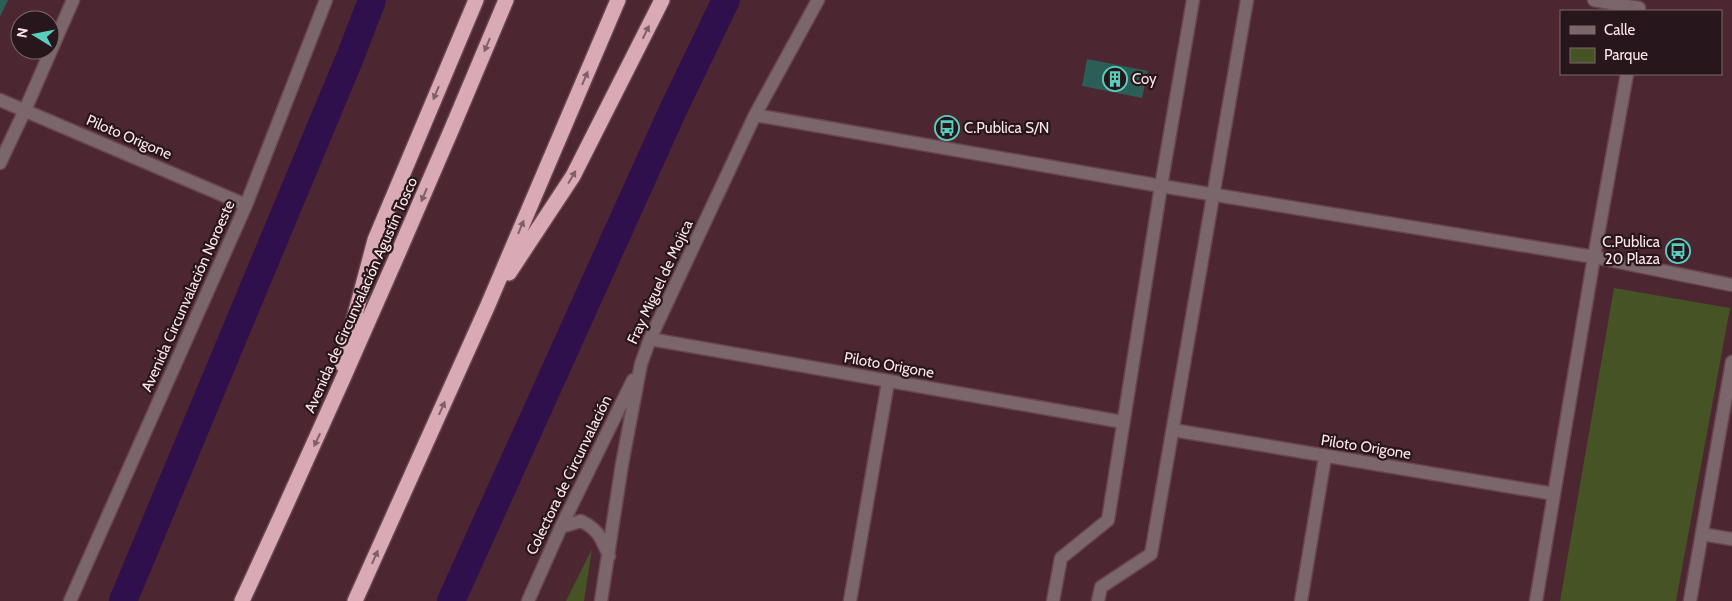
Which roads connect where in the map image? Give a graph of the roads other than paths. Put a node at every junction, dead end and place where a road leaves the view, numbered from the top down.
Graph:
1 (72, 0) edge
2 (326, 0) edge
3 (476, 0) edge
4 (506, 0) edge
5 (618, 0) edge
6 (662, 0) edge
7 (818, 0) edge
8 (1193, 0) edge
9 (1246, 0) edge
10 (1594, 0) edge
11 (1639, 6) edge
12 (1627, 75) edge
13 (0, 100) edge
14 (25, 110) junction
15 (755, 115) junction
16 (0, 163) edge
17 (1161, 186) junction
18 (1212, 194) junction
19 (246, 205) junction
20 (1594, 257) junction
21 (1732, 285) edge
22 (488, 305) junction
23 (650, 339) junction
24 (1732, 362) edge
25 (641, 364) junction
26 (888, 382) junction
27 (330, 410) junction
28 (1123, 422) junction
29 (1173, 430) junction
30 (1326, 457) junction
31 (1554, 494) junction
32 (561, 527) junction
33 (1702, 534) junction
34 (1732, 539) edge
35 (609, 556) junction
36 (70, 601) edge
37 (242, 601) edge
38 (355, 601) edge
39 (528, 601) edge
40 (601, 601) edge
41 (850, 601) edge
42 (1053, 601) edge
43 (1098, 601) edge
44 (1300, 601) edge
45 (1536, 601) edge
46 (1690, 601) edge

1 - 14 street
2 - 19 street, Avenida Circunvalación Noroeste
3 -> 27 highway
4 -> 27 highway, Avenida de Circunvalación Agustín Tosco
22 -> 5 highway
22 -> 6 highway
7 - 15 street, Fray Miguel de Mojica
8 - 17 street
9 - 18 street
10 - 11 street
12 - 20 street
13 - 14 street, Piloto Origone
14 - 16 street
14 - 19 street, Piloto Origone
15 - 17 street
15 - 23 street, Fray Miguel de Mojica
17 - 18 street
17 - 28 street
18 - 20 street
18 - 29 street
19 - 36 street, Avenida Circunvalación Noroeste
20 - 21 street
20 - 31 street
38 -> 22 highway
23 - 25 street, Fray Miguel de Mojica
23 - 26 street, Piloto Origone
24 - 33 street
25 - 32 street, Colectora de Circunvalación
25 - 35 street, Fray Miguel de Mojica
26 - 28 street, Piloto Origone
26 - 41 street
27 -> 37 highway, Avenida de Circunvalación Agustín Tosco
28 - 42 street
29 - 30 street, Piloto Origone
29 - 43 street
30 - 31 street, Piloto Origone
30 - 44 street
31 - 45 street
32 - 35 street
32 - 39 street, Colectora de Circunvalación
33 - 34 street
33 - 46 street
35 - 40 street, Fray Miguel de Mojica

